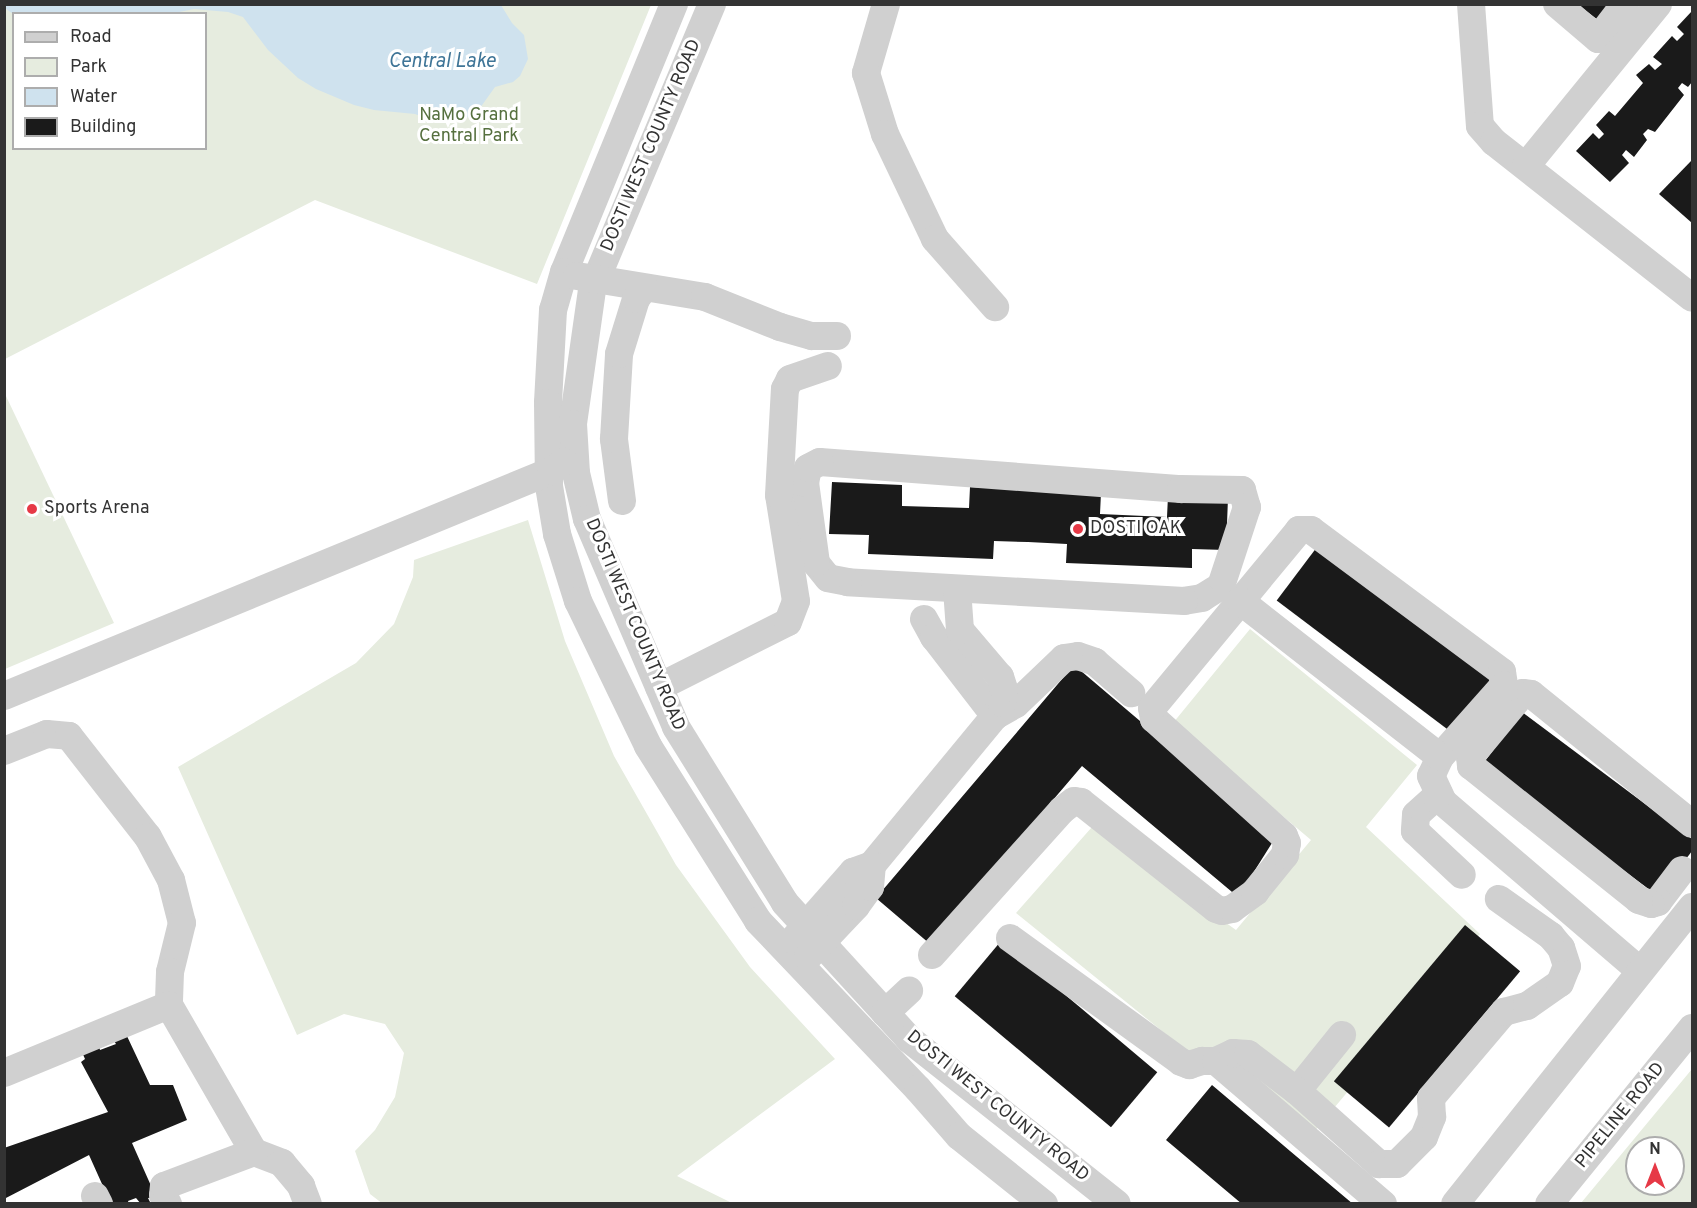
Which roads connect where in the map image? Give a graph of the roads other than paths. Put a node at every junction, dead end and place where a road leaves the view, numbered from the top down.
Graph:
1 (674, 4) edge
2 (712, 4) edge
3 (885, 4) edge
4 (1471, 4) edge
5 (1557, 4) edge
6 (1624, 4) edge
7 (1658, 4) edge
8 (1526, 166) junction
9 (564, 272) junction
10 (595, 281) junction
11 (644, 288) junction
12 (1692, 298) edge
13 (995, 307) dead end
14 (837, 336) dead end
15 (828, 366) dead end
16 (575, 456) junction
17 (551, 471) junction
18 (622, 501) dead end
19 (957, 589) junction
20 (1240, 602) junction
21 (924, 619) dead end
22 (659, 687) junction
23 (1131, 693) dead end
24 (4, 696) edge
25 (995, 716) junction
26 (4, 751) edge
27 (1440, 757) junction
28 (1439, 794) junction
29 (1074, 801) junction
30 (1128, 816) dead end
31 (1692, 824) edge
32 (1689, 868) edge
33 (1462, 875) dead end
34 (1499, 898) dead end
35 (1692, 907) edge
36 (813, 935) junction
37 (1010, 938) dead end
38 (932, 955) dead end
39 (792, 957) junction
40 (1640, 971) junction
41 (909, 991) dead end
42 (169, 1005) junction
43 (885, 1013) junction
44 (1692, 1028) edge
45 (1342, 1035) dead end
46 (1209, 1061) junction
47 (4, 1073) edge
48 (1297, 1091) junction
49 (254, 1152) junction
50 (168, 1203) edge
51 (308, 1203) edge
52 (1044, 1203) edge
53 (1117, 1203) edge
54 (1358, 1203) edge
55 (1383, 1203) edge
56 (1455, 1203) edge
57 (1549, 1203) edge

1 - 9 street, DOSTI WEST COUNTY ROAD
2 - 10 street, DOSTI WEST COUNTY ROAD
3 - 13 street
4 - 8 street
5 - 6 street
7 - 8 street
8 - 12 street
9 - 10 street
9 - 17 street, DOSTI WEST COUNTY ROAD
10 - 11 street
10 - 16 street, DOSTI WEST COUNTY ROAD
11 - 14 street
11 - 18 street
15 - 22 street
16 - 17 street
16 - 22 street, DOSTI WEST COUNTY ROAD
17 - 24 street
17 - 39 street, DOSTI WEST COUNTY ROAD
19 - 19 street
19 - 25 street
20 - 27 street
20 - 27 street
20 - 29 street
21 - 25 street
22 - 36 street, DOSTI WEST COUNTY ROAD
23 - 25 street
25 - 36 street
26 - 42 street
27 - 28 street
28 - 33 street
28 - 40 street
29 - 30 street
29 - 38 street
31 - 32 street
34 - 48 street
35 - 40 street
36 - 39 street
36 - 43 street, DOSTI WEST COUNTY ROAD
37 - 46 street
39 - 52 street, DOSTI WEST COUNTY ROAD
40 - 56 street
41 - 43 street
42 - 47 street
42 - 49 street
43 - 53 street, DOSTI WEST COUNTY ROAD
44 - 57 street, PIPELINE ROAD
45 - 48 street
46 - 48 street
46 - 54 street
46 - 55 street
49 - 50 street
49 - 51 street

